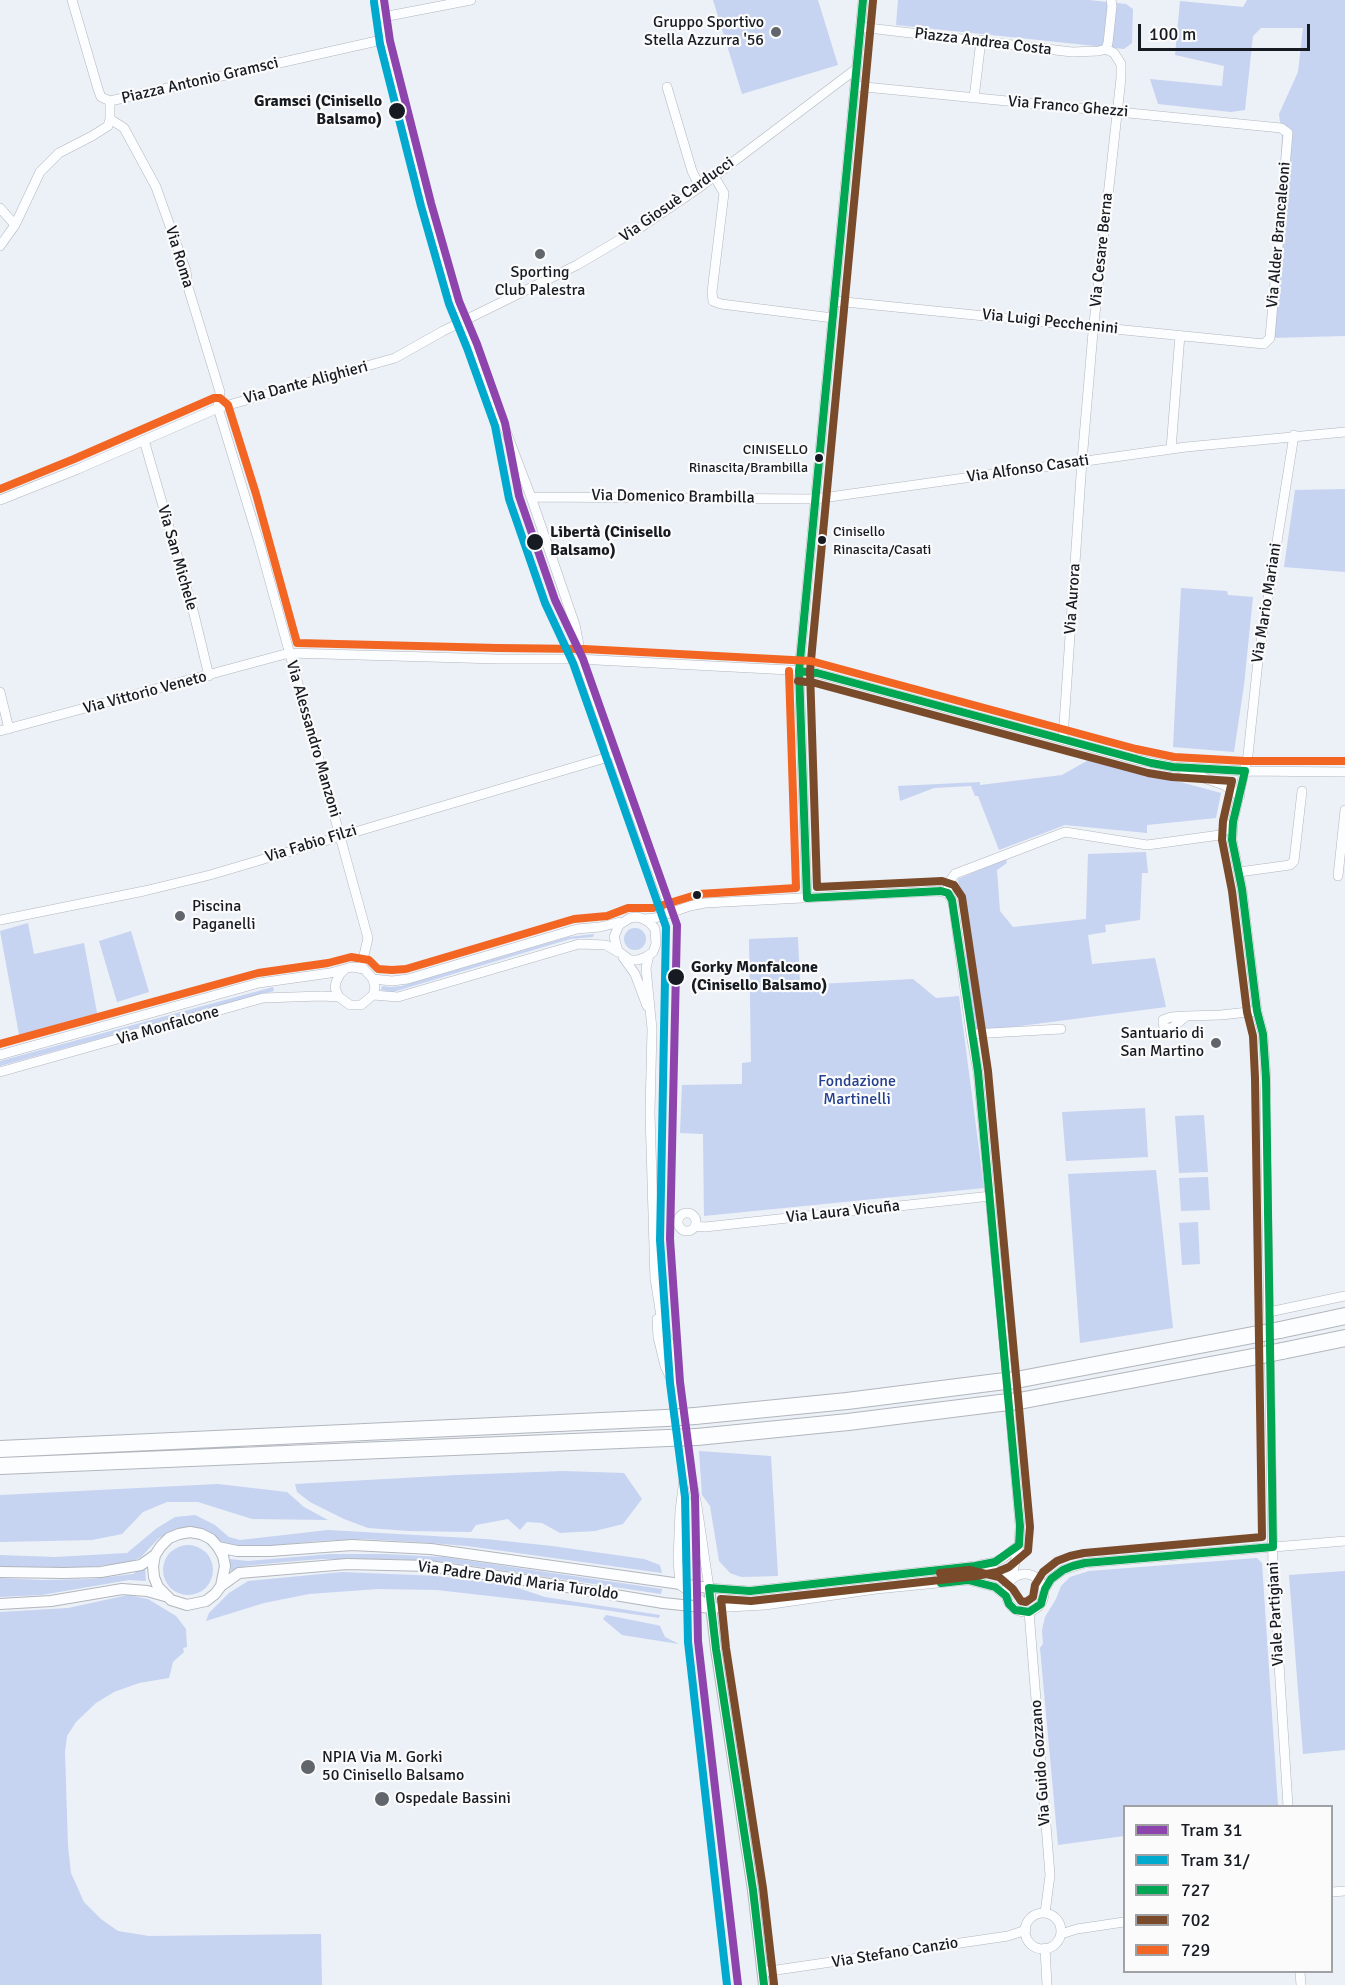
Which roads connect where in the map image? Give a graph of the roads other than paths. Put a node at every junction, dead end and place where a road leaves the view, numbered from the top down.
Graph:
1 (72, 0) edge
2 (380, 0) edge
3 (471, 0) edge
4 (863, 0) edge
5 (1111, 0) edge
6 (383, 17) junction
7 (860, 27) junction
8 (386, 39) junction
9 (981, 40) junction
10 (1106, 49) junction
11 (856, 69) junction
12 (855, 86) junction
13 (667, 87) dead end
14 (974, 98) junction
15 (110, 100) junction
16 (1117, 111) junction
17 (110, 119) junction
18 (1281, 128) joint
19 (714, 176) junction
20 (700, 186) junction
21 (0, 208) edge
22 (15, 225) junction
23 (0, 246) edge
24 (835, 302) junction
25 (833, 318) junction
26 (464, 321) junction
27 (1094, 327) junction
28 (1180, 335) junction
29 (1264, 344) joint
30 (218, 408) junction
31 (1345, 432) edge
32 (1294, 435) junction
33 (144, 440) junction
34 (1171, 449) junction
35 (1082, 461) junction
36 (531, 497) junction
37 (815, 499) junction
38 (0, 500) edge
39 (289, 653) junction
40 (581, 659) junction
41 (799, 671) junction
42 (209, 676) junction
43 (0, 692) edge
44 (4, 730) edge
45 (1063, 738) junction
46 (612, 747) junction
47 (1173, 767) junction
48 (1245, 771) junction
49 (1345, 772) edge
50 (1302, 791) dead end
51 (1240, 796) junction
52 (1345, 810) edge
53 (1233, 822) junction
54 (340, 835) junction
55 (1220, 835) junction
56 (1233, 840) junction
57 (1239, 872) junction
58 (1338, 876) dead end
59 (948, 893) junction
60 (807, 898) junction
61 (671, 912) junction
62 (641, 918) junction
63 (626, 919) junction
64 (0, 920) edge
65 (621, 954) junction
66 (649, 955) junction
67 (361, 968) junction
68 (345, 969) junction
69 (373, 979) junction
70 (373, 995) junction
71 (339, 997) junction
72 (1257, 1011) junction
73 (1186, 1016) dead end
74 (652, 1023) junction
75 (1061, 1029) dead end
76 (971, 1034) junction
77 (0, 1055) edge
78 (0, 1072) edge
79 (991, 1196) junction
80 (695, 1226) dead end
81 (1345, 1296) edge
82 (1269, 1312) junction
83 (1345, 1316) edge
84 (1345, 1338) edge
85 (0, 1449) edge
86 (687, 1457) junction
87 (0, 1466) edge
88 (1345, 1541) edge
89 (1019, 1545) junction
90 (218, 1547) junction
91 (1273, 1547) junction
92 (155, 1556) junction
93 (975, 1566) junction
94 (0, 1572) edge
95 (1010, 1581) junction
96 (680, 1585) junction
97 (221, 1586) junction
98 (709, 1588) junction
99 (1045, 1589) junction
100 (165, 1596) junction
101 (1006, 1596) junction
102 (0, 1604) edge
103 (711, 1608) junction
104 (1029, 1612) junction
105 (1288, 1805) edge
106 (1045, 1913) junction
107 (1123, 1922) edge
108 (1026, 1930) junction
109 (1061, 1934) junction
110 (1045, 1948) junction
111 (763, 1972) junction
112 (764, 1985) edge
113 (1047, 1985) edge

1 - 15 street, Piazza Antonio Gramsci
2 - 6 street
3 - 6 street
4 - 7 street
5 - 10 street
6 - 8 street
7 - 9 street, Piazza Andrea Costa
7 - 11 street
8 - 15 street, Piazza Antonio Gramsci
8 - 26 street
9 - 10 street, Piazza Andrea Costa
9 - 14 street
10 - 16 street
11 - 12 street
11 - 19 street, Via Giosuè Carducci
12 - 14 street, Via Franco Ghezzi
12 - 24 street
13 - 20 street
14 - 16 street, Via Franco Ghezzi
15 - 17 street
16 - 18 street, Via Franco Ghezzi
16 - 27 street, Via Cesare Berna
17 - 22 street
17 - 30 street, Via Roma
18 - 29 street, Via Alder Brancaleoni
19 - 20 street, Via Giosuè Carducci
19 - 25 street
20 - 26 street, Via Giosuè Carducci
21 - 22 street
22 - 23 street
24 - 25 street
24 - 27 street, Via Luigi Pecchenini
25 - 37 street
26 - 30 street, Via Dante Alighieri
26 - 36 street
27 - 28 street, Via Luigi Pecchenini
27 - 35 street, Via Cesare Berna
28 - 29 street, Via Luigi Pecchenini
28 - 34 street
30 - 33 street, Via Dante Alighieri
30 - 39 street, Via Alessandro Manzoni
31 - 32 street, Via Alfonso Casati
32 - 34 street, Via Alfonso Casati
32 - 48 street, Via Mario Mariani
33 - 38 street, Via Dante Alighieri
33 - 42 street, Via San Michele
34 - 35 street, Via Alfonso Casati
35 - 37 street, Via Alfonso Casati
35 - 45 street, Via Aurora
36 - 37 street, Via Domenico Brambilla
36 - 40 street
37 - 41 street
39 - 40 street, Via Vittorio Veneto
39 - 42 street, Via Vittorio Veneto
39 - 54 street, Via Alessandro Manzoni
40 - 41 street, Via Vittorio Veneto
40 - 46 street
41 - 45 street, Via Vittorio Veneto
41 - 60 street
42 - 44 street, Via Vittorio Veneto
43 - 44 street
45 - 47 street, Via Vittorio Veneto
46 - 54 street, Via Fabio Filzi
46 - 61 street
47 - 48 street
47 - 51 street
48 - 49 street
48 - 51 street, Via Mario Mariani
50 - 57 street
51 - 53 street, Via Mario Mariani
52 - 58 street
53 - 55 street
53 - 56 street, Viale Partigiani
54 - 64 street, Via Fabio Filzi
54 - 67 street, Via Alessandro Manzoni
55 - 56 street
55 - 59 street
56 - 57 street, Viale Partigiani
57 - 72 street, Viale Partigiani
59 - 60 street
59 - 76 street
60 - 61 street
61 - 62 street
62 - 63 street
62 - 66 street
63 - 65 street
63 - 69 street
65 - 66 street
65 - 70 street
65 - 74 street
66 - 74 street
67 - 68 street
67 - 69 street
68 - 71 street
68 - 77 street, Via Monfalcone
69 - 70 street
70 - 71 street
71 - 78 street, Via Monfalcone
72 - 73 street
72 - 82 street, Viale Partigiani
74 - 86 street
75 - 76 street
76 - 79 street
79 - 80 street, Via Laura Vicuña
79 - 89 street
81 - 82 street
82 - 91 street, Viale Partigiani
83 - 85 highway, bridge
84 - 87 highway, bridge
86 - 96 street
86 - 98 street
88 - 91 street
89 - 93 street
89 - 95 street
90 - 92 street
90 - 96 street, Via Padre David Maria Turoldo
90 - 97 street
91 - 99 street
91 - 105 street, Viale Partigiani
92 - 94 street
92 - 100 street
93 - 95 street
93 - 98 street
95 - 99 street
95 - 101 street
96 - 98 street, Via Padre David Maria Turoldo
96 - 103 street
97 - 100 street
97 - 103 street, Via Padre David Maria Turoldo
98 - 103 street
99 - 104 street
100 - 102 street
101 - 103 street
101 - 104 street
103 - 111 street
104 - 106 street, Via Guido Gozzano
106 - 108 street
106 - 109 street
107 - 109 street
108 - 110 street
108 - 111 street, Via Stefano Canzio
109 - 110 street
110 - 113 street
111 - 112 street

